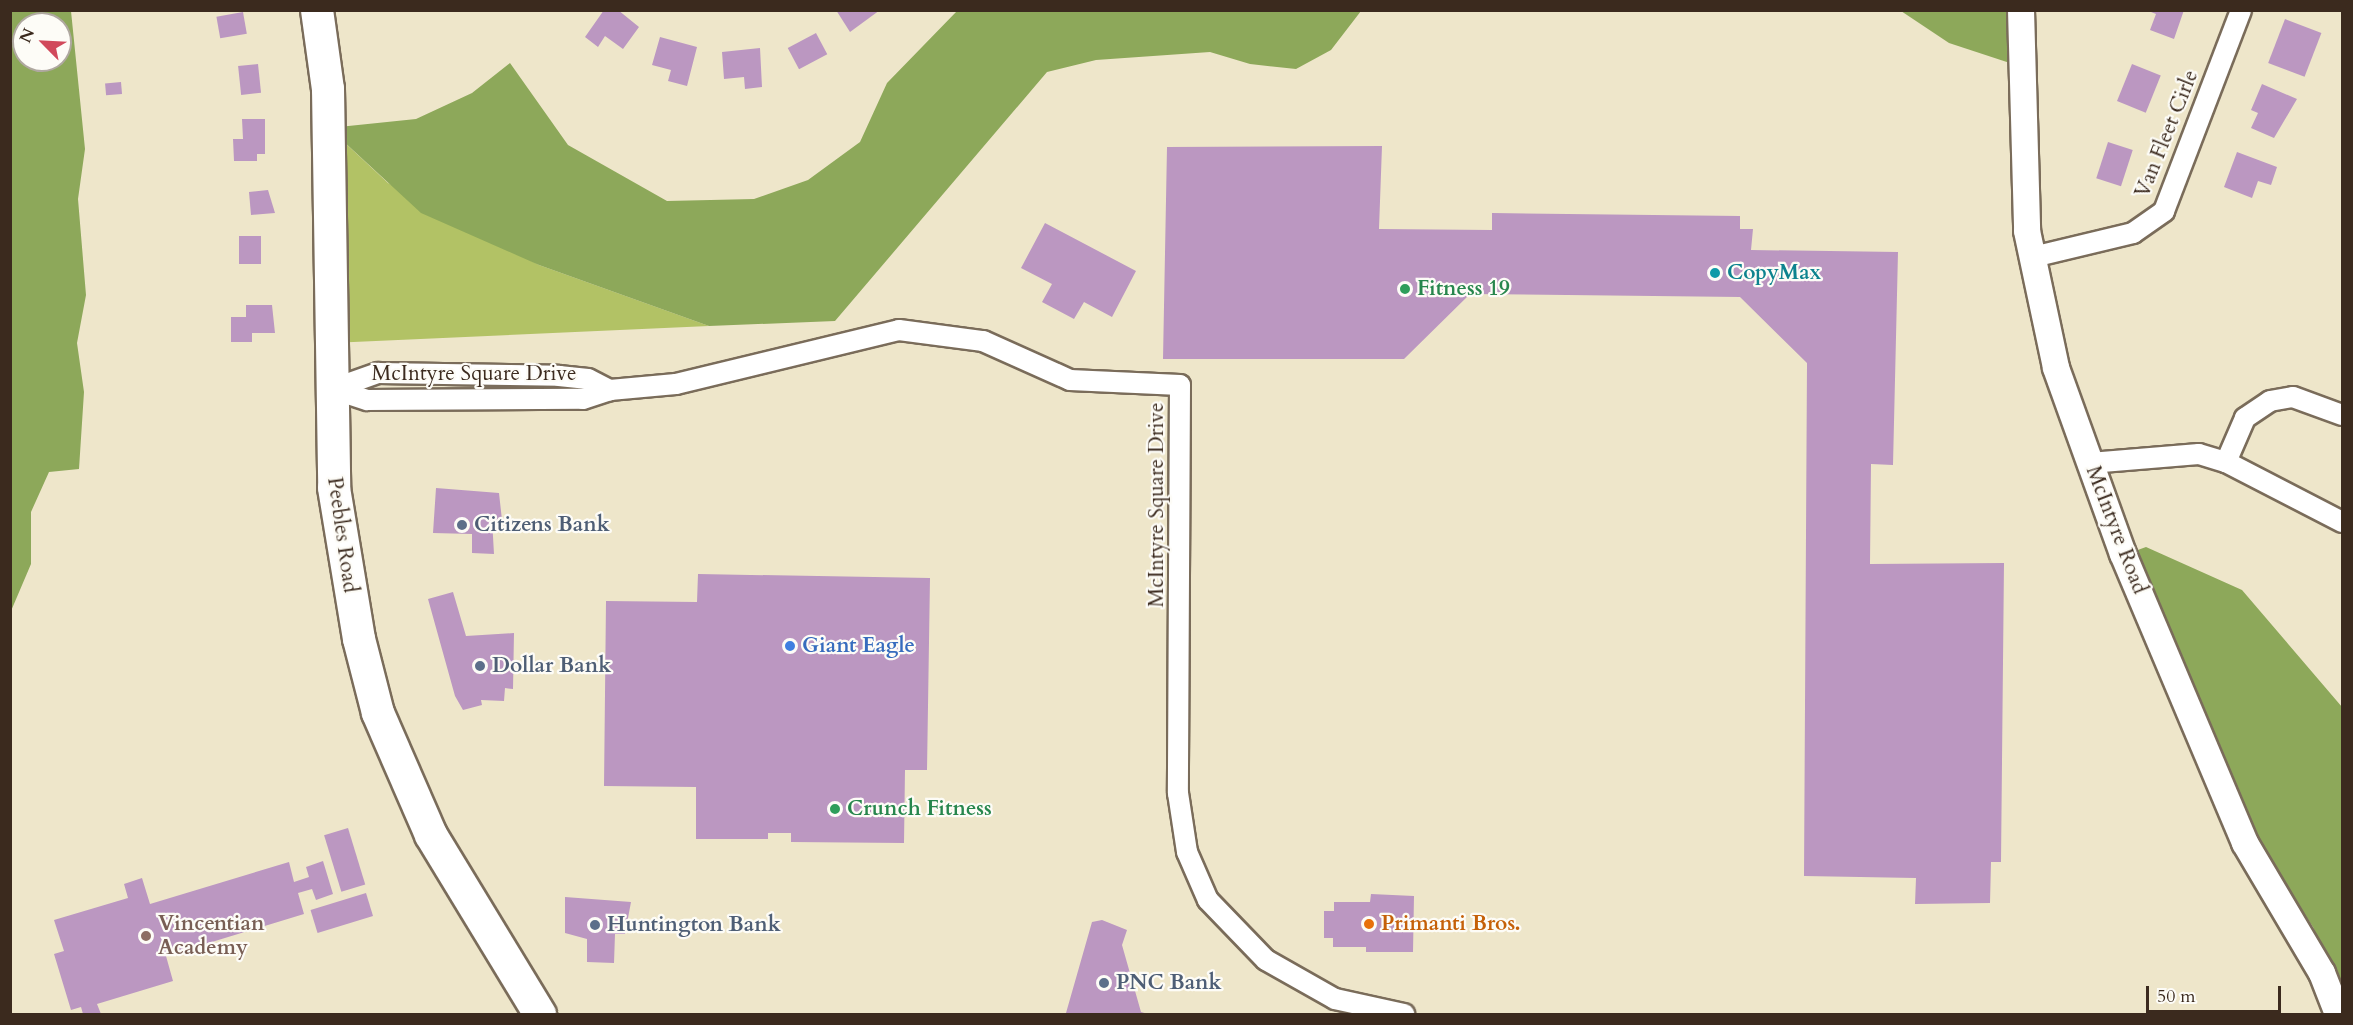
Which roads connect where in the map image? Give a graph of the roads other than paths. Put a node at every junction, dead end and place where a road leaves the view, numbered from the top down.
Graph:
1 (317, 10) edge
2 (2021, 10) edge
3 (2241, 10) edge
4 (2033, 257) junction
5 (333, 389) junction
6 (610, 390) junction
7 (2343, 415) edge
8 (2226, 462) junction
9 (2090, 463) junction
10 (2343, 522) edge
11 (540, 1014) edge
12 (1404, 1014) edge
13 (2338, 1014) edge

1 - 5 main road, Peebles Road
2 - 4 street, McIntyre Road
3 - 4 street, Van Fleet Cirle
4 - 9 street, McIntyre Road
5 - 6 street, McIntyre Square Drive
5 - 6 street, McIntyre Square Drive
5 - 11 main road, Peebles Road
6 - 12 street, McIntyre Square Drive
7 - 8 street
8 - 9 street
8 - 10 street
9 - 13 street, McIntyre Road

